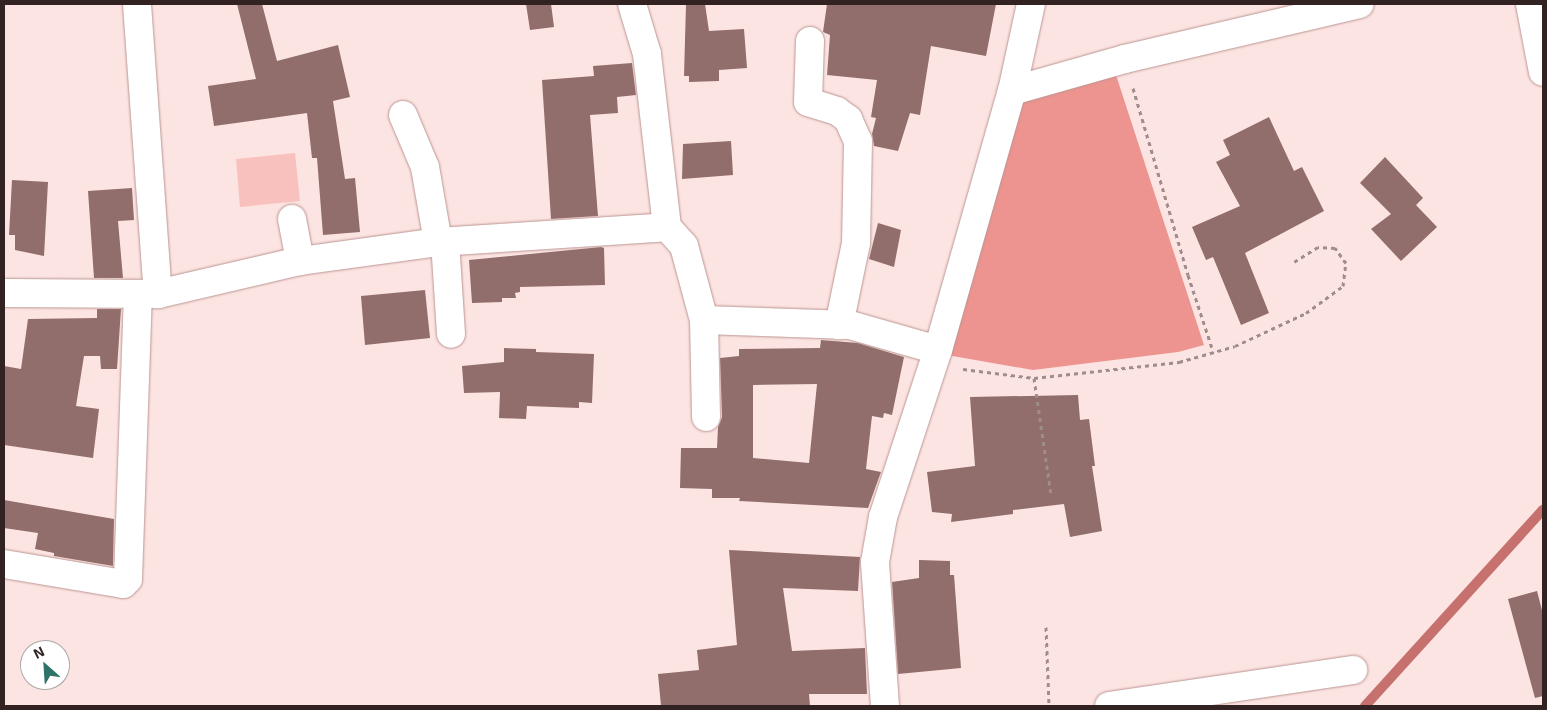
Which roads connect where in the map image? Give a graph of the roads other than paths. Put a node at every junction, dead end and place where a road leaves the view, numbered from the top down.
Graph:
1 (137, 4) edge
2 (632, 4) edge
3 (1031, 4) edge
4 (1360, 4) edge
5 (1530, 4) edge
6 (810, 42) dead end
7 (1543, 72) edge
8 (1012, 91) junction
9 (403, 115) dead end
10 (292, 219) dead end
11 (666, 227) junction
12 (441, 242) junction
13 (300, 261) junction
14 (4, 293) edge
15 (148, 294) junction
16 (704, 320) junction
17 (839, 325) junction
18 (451, 334) dead end
19 (935, 358) junction
20 (706, 417) dead end
21 (4, 564) edge
22 (1354, 670) dead end
23 (885, 706) edge
24 (1109, 706) edge

1 - 15 street
2 - 11 street
3 - 8 street
4 - 8 street
5 - 7 street
6 - 17 street
8 - 19 street
9 - 12 street
10 - 13 street
11 - 12 street
11 - 16 street
12 - 13 street
12 - 18 street
13 - 15 street
14 - 15 street
15 - 21 street
16 - 17 street
16 - 20 street
17 - 19 street
19 - 23 street
22 - 24 street

